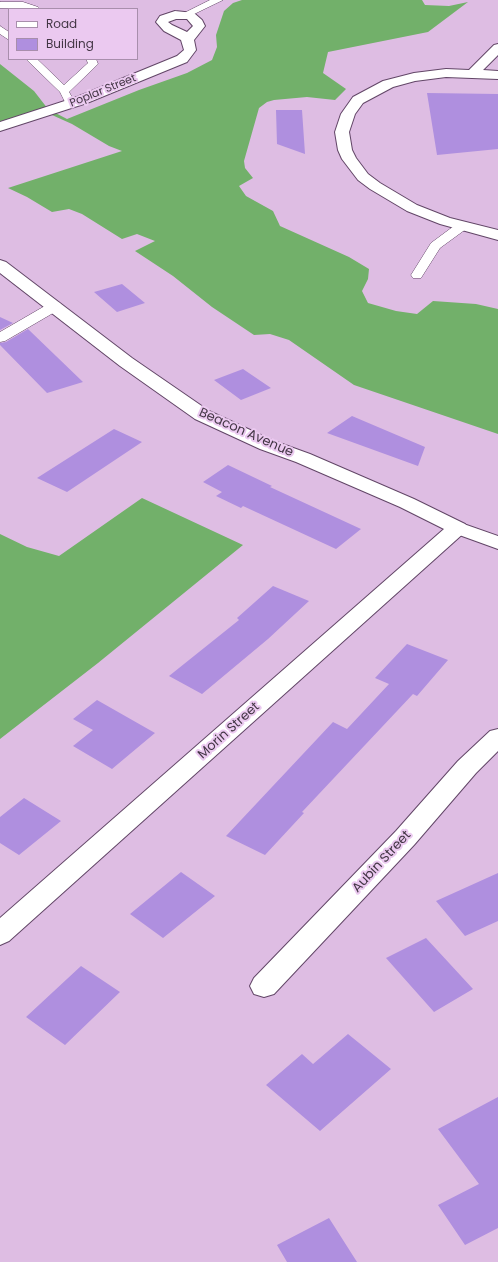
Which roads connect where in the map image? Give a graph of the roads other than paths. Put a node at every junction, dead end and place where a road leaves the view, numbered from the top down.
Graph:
1 (218, 0) edge
2 (0, 5) edge
3 (33, 8) edge
4 (185, 15) junction
5 (0, 28) edge
6 (8, 36) edge
7 (187, 39) junction
8 (498, 48) edge
9 (32, 60) edge
10 (91, 60) edge
11 (473, 73) junction
12 (498, 75) edge
13 (64, 91) junction
14 (71, 104) junction
15 (0, 127) edge
16 (462, 226) junction
17 (498, 235) edge
18 (0, 265) edge
19 (417, 275) dead end
20 (55, 306) junction
21 (0, 338) edge
22 (458, 528) junction
23 (498, 543) edge
24 (498, 738) edge
25 (0, 934) edge
26 (264, 986) dead end

1 - 4 lane
2 - 3 lane
4 - 7 street, Poplar Street
4 - 7 street
5 - 6 lane
7 - 14 street, Poplar Street
8 - 11 street
9 - 13 lane
10 - 13 lane
11 - 12 street
11 - 16 street
13 - 14 lane
14 - 15 street, Poplar Street
16 - 17 street
16 - 19 lane
18 - 20 street, Beacon Avenue
20 - 21 lane
20 - 22 street, Beacon Avenue
22 - 23 street, Beacon Avenue
22 - 25 street, Morin Street
24 - 26 street, Aubin Street

